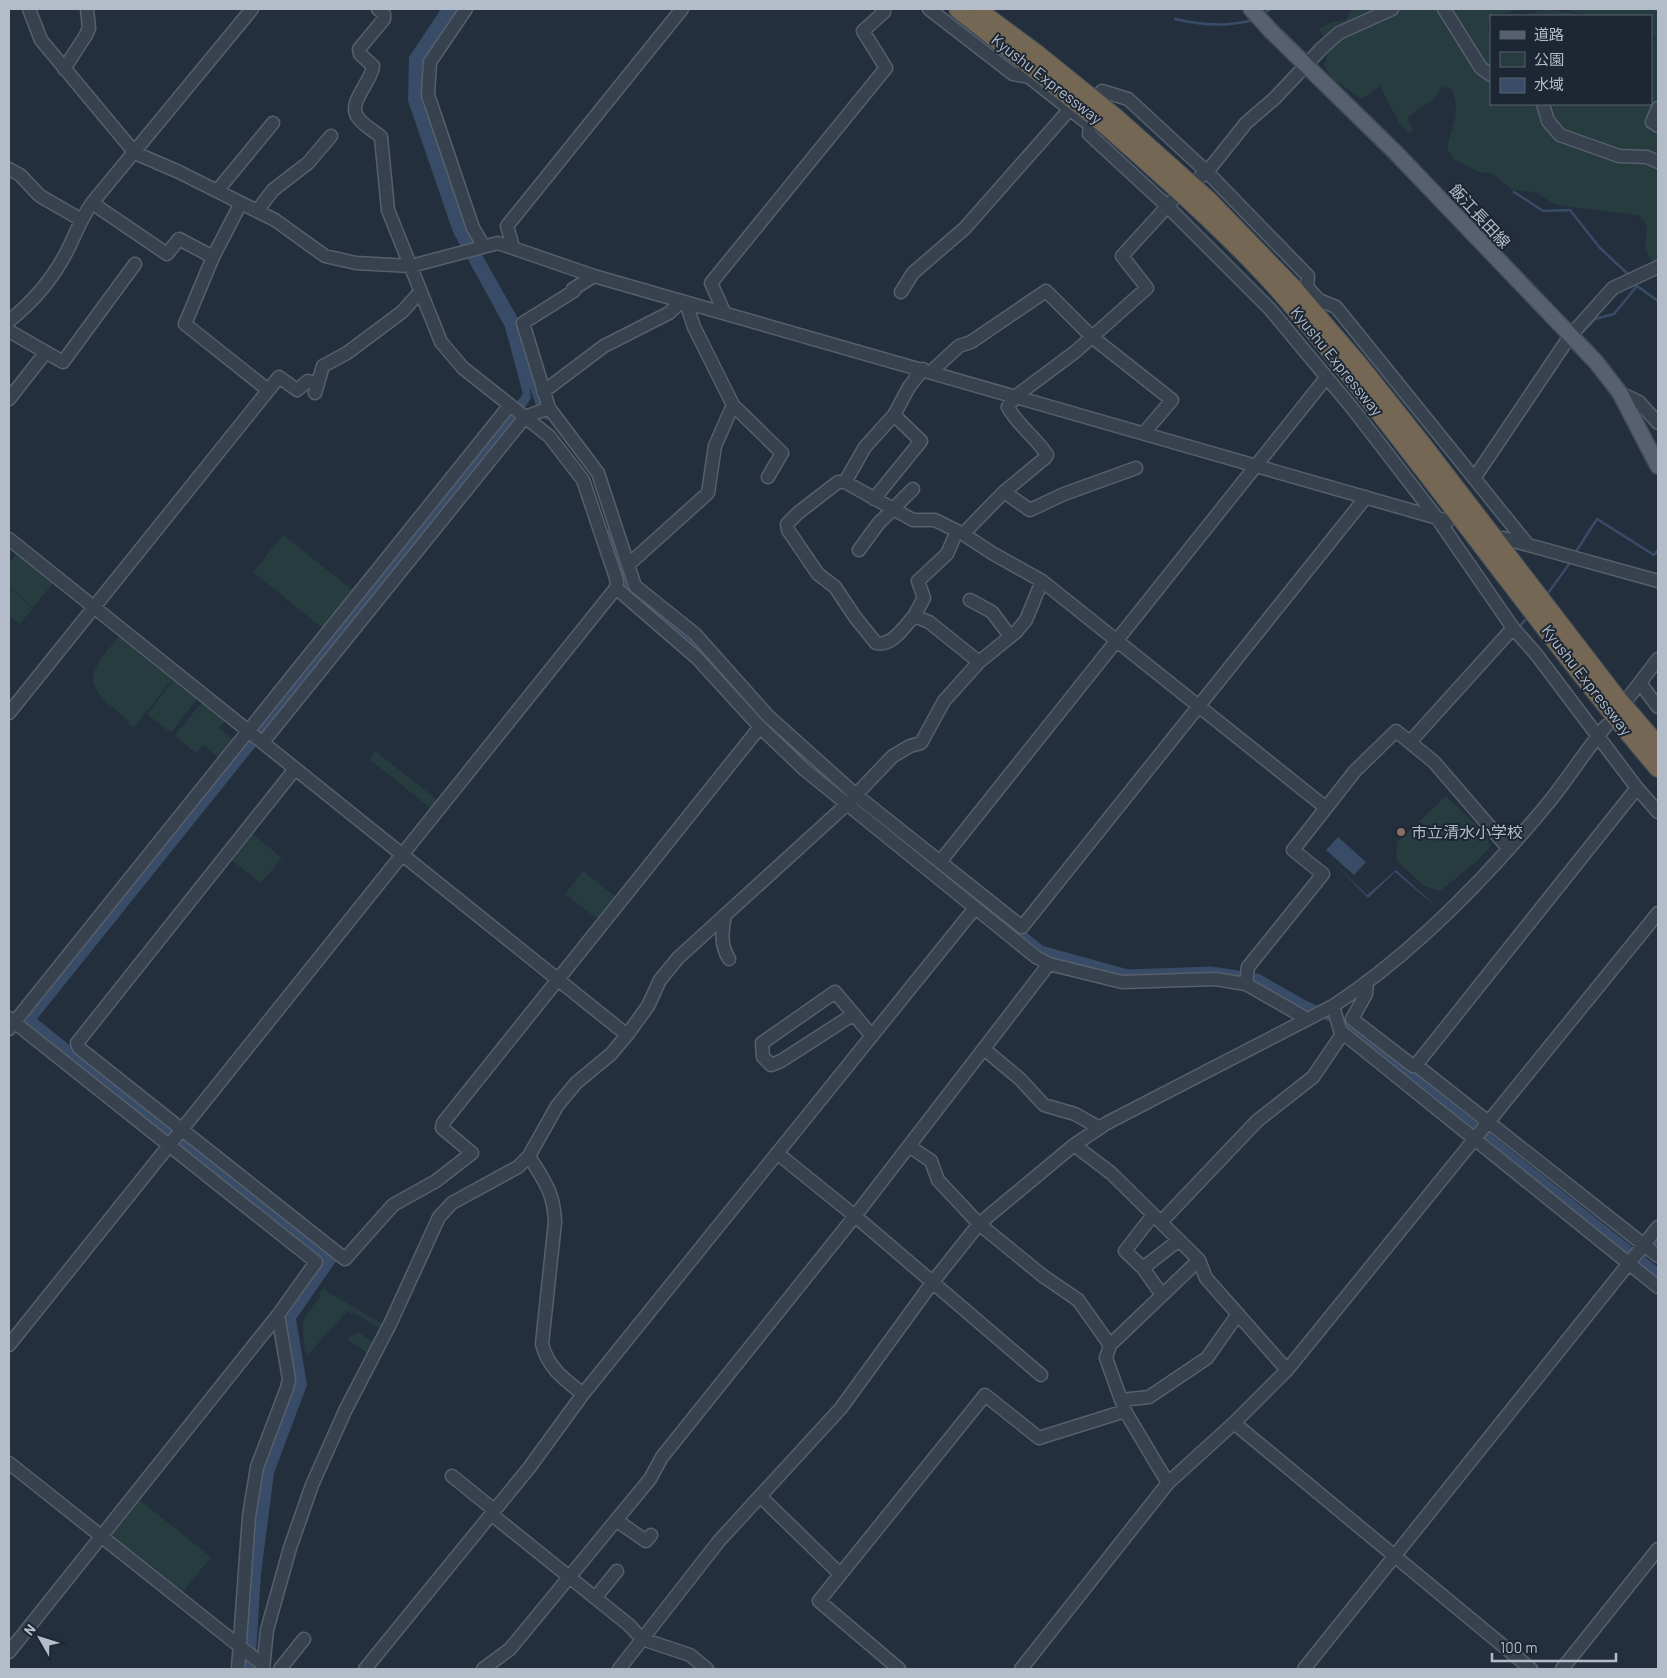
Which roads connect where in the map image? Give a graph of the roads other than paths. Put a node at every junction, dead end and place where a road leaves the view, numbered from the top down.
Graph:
1 (30, 9) edge
2 (87, 9) edge
3 (252, 9) edge
4 (378, 9) edge
5 (466, 9) edge
6 (682, 9) edge
7 (882, 9) edge
8 (929, 9) edge
9 (958, 9) edge
10 (977, 9) edge
11 (1251, 9) edge
12 (1392, 9) edge
13 (1444, 9) edge
14 (1032, 58) junction
15 (1305, 64) junction
16 (64, 69) junction
17 (1490, 74) edge
18 (1543, 105) edge
19 (1658, 108) edge
20 (1070, 109) junction
21 (1081, 117) junction
22 (272, 123) dead end
23 (1658, 126) edge
24 (331, 136) dead end
25 (135, 153) junction
26 (1658, 162) edge
27 (9, 168) edge
28 (1204, 175) junction
29 (217, 191) junction
30 (1170, 202) junction
31 (242, 203) junction
32 (92, 204) junction
33 (257, 211) junction
34 (80, 219) junction
35 (482, 246) junction
36 (513, 247) junction
37 (213, 257) junction
38 (135, 264) dead end
39 (411, 266) junction
40 (1658, 267) edge
41 (594, 276) junction
42 (420, 292) junction
43 (901, 292) dead end
44 (684, 302) junction
45 (724, 312) junction
46 (9, 321) edge
47 (9, 331) edge
48 (1570, 336) junction
49 (1092, 337) junction
50 (46, 352) junction
51 (927, 371) junction
52 (1326, 378) junction
53 (268, 390) junction
54 (543, 392) junction
55 (1620, 393) junction
56 (1016, 396) junction
57 (9, 399) edge
58 (510, 405) junction
59 (733, 405) junction
60 (543, 410) junction
61 (894, 415) junction
62 (525, 417) junction
63 (1658, 423) edge
64 (1144, 433) junction
65 (1255, 465) junction
66 (1658, 466) edge
67 (1136, 468) dead end
68 (768, 477) dead end
69 (1475, 477) junction
70 (845, 482) junction
71 (913, 489) dead end
72 (1004, 492) junction
73 (1366, 497) junction
74 (874, 499) junction
75 (894, 510) junction
76 (1442, 519) junction
77 (960, 532) junction
78 (1503, 538) dead end
79 (9, 539) edge
80 (1528, 545) junction
81 (859, 550) dead end
82 (628, 565) junction
83 (1042, 581) junction
84 (1658, 581) edge
85 (616, 588) junction
86 (970, 600) dead end
87 (94, 607) junction
88 (914, 616) junction
89 (1513, 628) junction
90 (1010, 636) junction
91 (1562, 637) junction
92 (1116, 640) junction
93 (1658, 659) edge
94 (979, 662) junction
95 (1640, 683) junction
96 (1629, 697) dead end
97 (1198, 706) junction
98 (1658, 707) edge
99 (9, 713) edge
100 (760, 727) junction
101 (248, 731) junction
102 (1602, 731) junction
103 (263, 742) junction
104 (1410, 742) junction
105 (1658, 746) edge
106 (1658, 768) edge
107 (295, 769) junction
108 (1637, 788) junction
109 (856, 795) junction
110 (846, 805) junction
111 (1325, 807) junction
112 (1658, 812) edge
113 (1509, 849) junction
114 (403, 854) junction
115 (940, 862) junction
116 (975, 908) junction
117 (1658, 913) edge
118 (725, 915) junction
119 (729, 958) dead end
120 (1049, 964) junction
121 (558, 978) junction
122 (1247, 978) junction
123 (1367, 984) junction
124 (854, 1014) junction
125 (1302, 1016) dead end
126 (1338, 1019) junction
127 (11, 1023) edge
128 (628, 1035) junction
129 (872, 1036) junction
130 (984, 1049) junction
131 (1416, 1065) junction
132 (1488, 1124) junction
133 (1100, 1128) junction
134 (182, 1130) junction
135 (1476, 1139) junction
136 (1074, 1145) junction
137 (168, 1146) junction
138 (909, 1146) junction
139 (777, 1154) junction
140 (529, 1156) junction
141 (855, 1216) junction
142 (1157, 1218) junction
143 (979, 1224) junction
144 (1658, 1227) edge
145 (1179, 1240) junction
146 (1644, 1245) junction
147 (1658, 1256) edge
148 (1200, 1260) junction
149 (1629, 1263) junction
150 (1143, 1268) junction
151 (932, 1283) junction
152 (1658, 1287) edge
153 (1162, 1295) junction
154 (1238, 1314) junction
155 (278, 1315) junction
156 (9, 1345) edge
157 (1110, 1345) junction
158 (1287, 1370) junction
159 (1041, 1375) dead end
160 (583, 1394) junction
161 (1123, 1406) junction
162 (1234, 1423) junction
163 (9, 1463) edge
164 (452, 1476) dead end
165 (1168, 1484) junction
166 (760, 1496) junction
167 (493, 1512) junction
168 (616, 1520) junction
169 (651, 1535) dead end
170 (102, 1537) junction
171 (1658, 1549) edge
172 (1394, 1558) junction
173 (617, 1572) dead end
174 (840, 1574) junction
175 (569, 1577) junction
176 (596, 1598) junction
177 (304, 1639) dead end
178 (642, 1639) junction
179 (240, 1648) junction
180 (9, 1652) edge
181 (261, 1665) edge
182 (238, 1669) edge
183 (280, 1669) edge
184 (365, 1669) edge
185 (483, 1669) edge
186 (620, 1669) edge
187 (707, 1669) edge
188 (899, 1669) edge
189 (1021, 1669) edge
190 (1304, 1669) edge
191 (1531, 1669) edge
192 (1562, 1669) edge

1 - 16 street
2 - 16 street
3 - 25 street
4 - 39 street
5 - 35 street
6 - 36 street
7 - 45 street
8 - 20 street
9 - 14 highway, Kyushu Expressway
10 - 14 highway, Kyushu Expressway
11 - 15 main road, 飯江長田線
12 - 15 street
13 - 17 street
14 - 91 highway, Kyushu Expressway, bridge
15 - 28 street
15 - 48 main road, 飯江長田線
16 - 25 street
18 - 26 street
19 - 23 street
20 - 21 street
20 - 43 street
21 - 28 street
21 - 30 street
22 - 29 street
24 - 33 street
25 - 29 street
25 - 32 street
27 - 34 street
28 - 69 street
29 - 31 street
30 - 49 street
30 - 52 street
31 - 33 street
31 - 37 street
32 - 34 street
32 - 37 street
33 - 39 street
34 - 46 street
35 - 36 street
35 - 39 street
36 - 41 street
37 - 53 street
38 - 50 street
39 - 42 street
40 - 48 street
41 - 44 street
41 - 54 street
42 - 53 street
42 - 58 street
44 - 45 street
44 - 54 street
44 - 59 street
45 - 51 street
47 - 50 street
48 - 55 main road, 飯江長田線
48 - 69 street
49 - 51 street
49 - 56 street
49 - 64 street
50 - 57 street
51 - 56 street
51 - 61 street
52 - 65 street
52 - 76 street
53 - 87 street
54 - 60 street
55 - 63 street
55 - 66 main road, 飯江長田線
56 - 64 street
56 - 72 street
58 - 62 street
58 - 101 street
59 - 68 street
59 - 82 street
60 - 62 street
60 - 82 street
61 - 70 street
61 - 74 street
62 - 85 street
62 - 103 street
64 - 65 street
65 - 73 street
65 - 92 street
67 - 72 street
69 - 80 street
70 - 74 street
70 - 88 street
71 - 75 street
72 - 77 street
73 - 76 street
73 - 97 street
74 - 75 street
75 - 77 street
75 - 81 street
76 - 89 street
77 - 83 street
77 - 88 street
78 - 80 street
79 - 87 street
80 - 84 street
82 - 109 street
83 - 90 street
83 - 92 street
85 - 100 street
85 - 114 street
86 - 90 street
87 - 99 street
87 - 101 street
88 - 94 street
89 - 102 street
89 - 104 street
90 - 94 street
91 - 105 highway, Kyushu Expressway
91 - 106 highway, Kyushu Expressway
92 - 97 street
92 - 115 street
93 - 95 street
94 - 109 street
95 - 96 street
95 - 98 street
97 - 111 street
97 - 115 street
100 - 110 street
100 - 121 street
101 - 103 street
101 - 127 street
102 - 108 street
102 - 113 street
103 - 107 street
104 - 111 street
104 - 113 street
107 - 114 street
107 - 134 street
108 - 112 street
108 - 131 street
109 - 110 street
109 - 115 street
110 - 116 street
110 - 118 street
111 - 122 street
113 - 123 street
114 - 121 street
114 - 134 street
116 - 120 street
116 - 129 street
117 - 132 street
118 - 119 street
118 - 128 street
120 - 122 street
120 - 130 street
121 - 128 street
121 - 134 street
122 - 125 street
123 - 126 street
123 - 131 street
124 - 124 street
124 - 129 street
126 - 133 street
126 - 135 street
126 - 142 street
127 - 137 street
128 - 140 street
129 - 139 street
130 - 133 street
130 - 138 street
131 - 132 street
132 - 135 street
132 - 146 street
133 - 136 street
134 - 137 street
135 - 149 street
135 - 158 street
136 - 142 street
136 - 143 street
137 - 155 street
137 - 156 street
138 - 141 street
138 - 143 street
139 - 141 street
139 - 160 street
140 - 160 street
140 - 181 street
141 - 151 street
141 - 168 street
142 - 145 street
142 - 150 street
143 - 151 street
143 - 157 street
144 - 146 street
145 - 148 street
145 - 150 street
146 - 147 street
146 - 149 street
148 - 153 street
148 - 154 street
149 - 152 street
149 - 172 street
150 - 153 street
151 - 159 street
151 - 166 street
153 - 157 street
154 - 158 street
154 - 161 street
155 - 170 street
155 - 179 street
157 - 161 street
158 - 162 street
160 - 167 street
161 - 165 street
161 - 174 street
162 - 165 street
162 - 172 street
163 - 170 street
164 - 167 street
165 - 189 street
166 - 174 street
166 - 178 street
167 - 175 street
167 - 184 street
168 - 169 street
168 - 175 street
170 - 179 street
170 - 180 street
171 - 192 street
172 - 190 street
172 - 191 street
173 - 176 street
174 - 188 street
175 - 176 street
175 - 185 street
176 - 178 street
177 - 183 street
178 - 186 street
178 - 187 street
179 - 181 street
179 - 182 street

